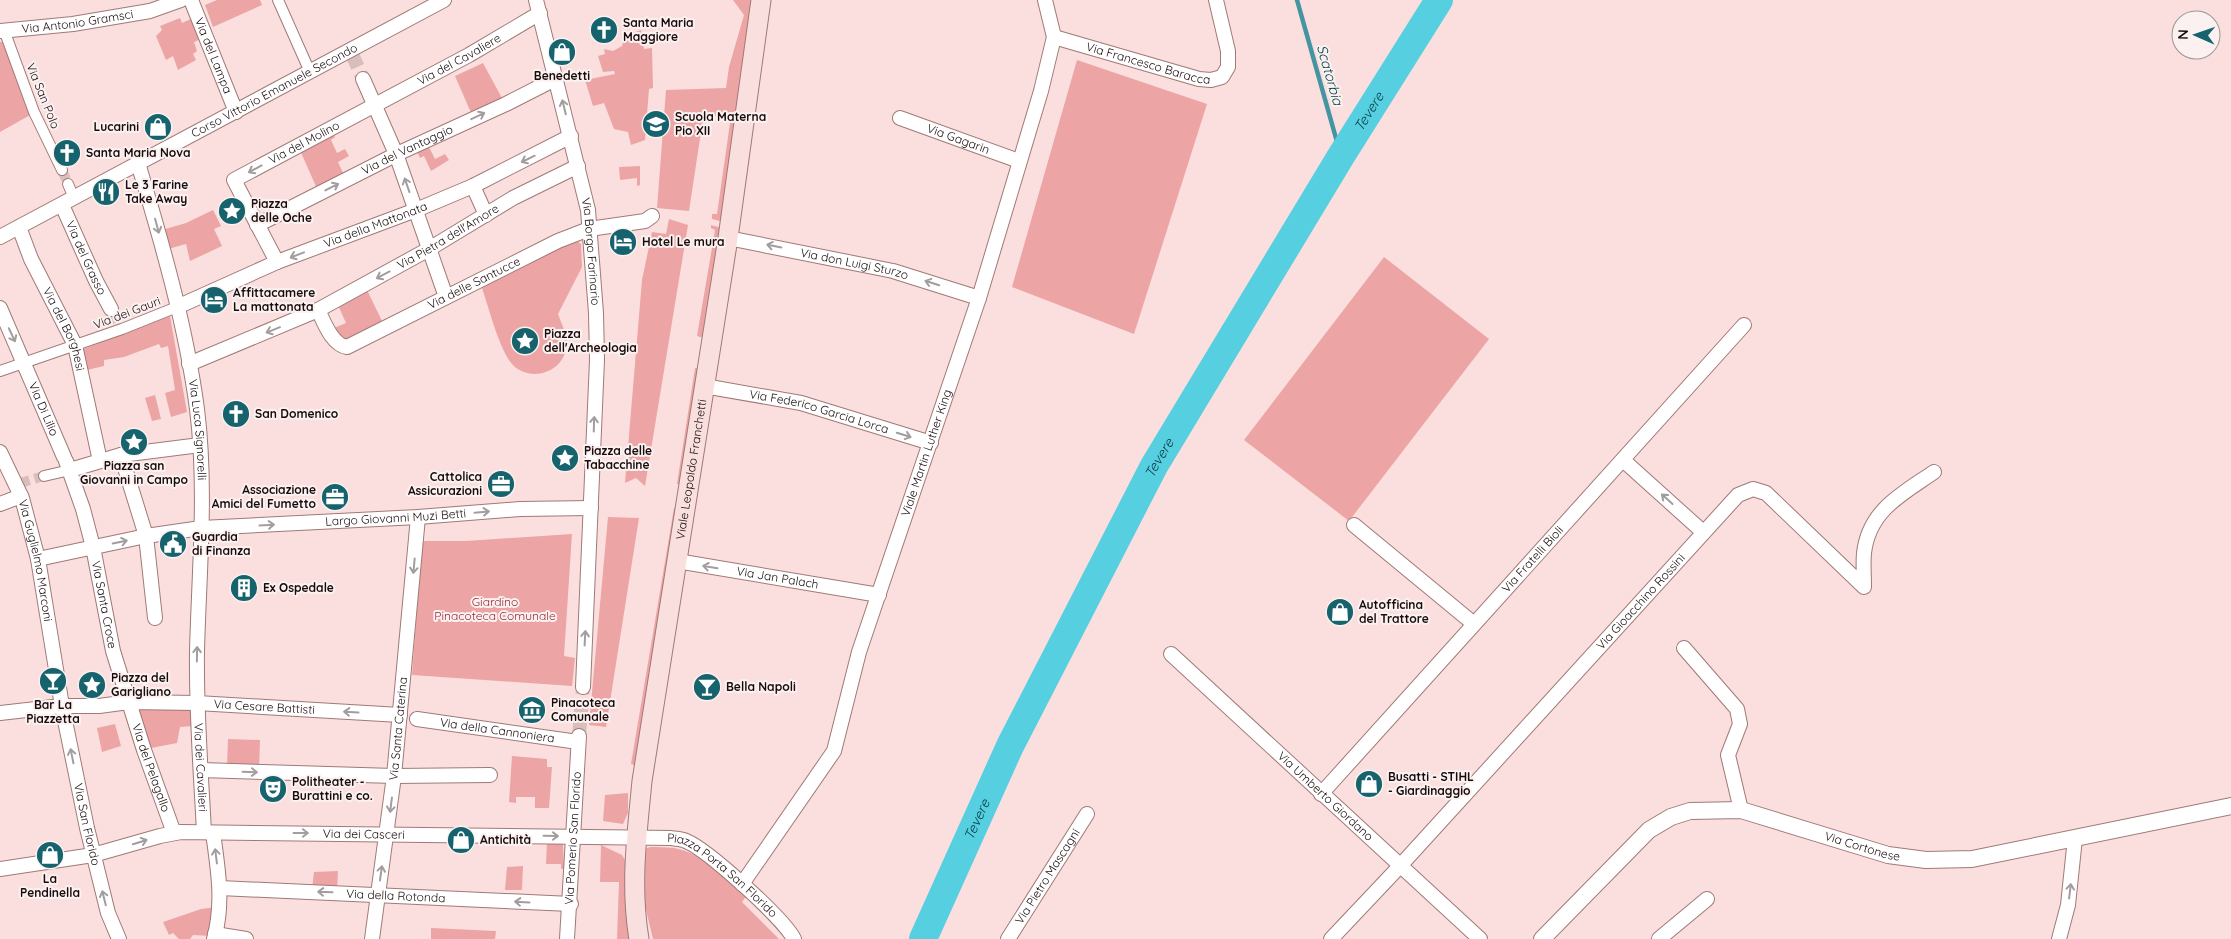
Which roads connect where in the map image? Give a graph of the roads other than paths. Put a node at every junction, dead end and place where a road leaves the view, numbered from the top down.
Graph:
1 (181, 0) edge
2 (191, 0) edge
3 (278, 0) edge
4 (444, 0) edge
5 (761, 0) edge
6 (1045, 0) edge
7 (1216, 0) edge
8 (538, 6) edge
9 (2, 30) edge
10 (1054, 37) junction
11 (310, 72) junction
12 (556, 78) junction
13 (363, 79) tunnel mouth
14 (376, 105) junction
15 (236, 112) junction
16 (900, 118) dead end
17 (571, 136) junction
18 (396, 154) junction
19 (1018, 161) junction
20 (138, 163) junction
21 (578, 166) junction
22 (62, 170) tunnel mouth
23 (68, 184) tunnel mouth
24 (473, 186) junction
25 (68, 201) junction
26 (416, 210) junction
27 (486, 215) junction
28 (652, 216) dead end
29 (19, 227) junction
30 (260, 229) junction
31 (589, 229) junction
32 (0, 238) edge
33 (728, 238) junction
34 (429, 249) junction
35 (277, 262) junction
36 (979, 298) junction
37 (450, 299) junction
38 (177, 307) junction
39 (0, 308) edge
40 (111, 309) tunnel mouth
41 (318, 310) junction
42 (1744, 325) dead end
43 (75, 345) junction
44 (25, 362) junction
45 (189, 364) junction
46 (0, 371) edge
47 (704, 386) junction
48 (931, 443) junction
49 (200, 445) junction
50 (0, 452) edge
51 (121, 455) junction
52 (1623, 460) junction
53 (100, 461) junction
54 (67, 462) junction
55 (1934, 472) dead end
56 (44, 476) tunnel mouth
57 (20, 488) junction
58 (0, 504) edge
59 (591, 508) junction
60 (418, 517) junction
61 (1354, 525) dead end
62 (201, 528) junction
63 (1703, 532) junction
64 (146, 536) junction
65 (93, 546) junction
66 (38, 559) junction
67 (677, 561) junction
68 (879, 595) junction
69 (155, 618) dead end
70 (1474, 624) junction
71 (1684, 648) dead end
72 (1171, 654) dead end
73 (583, 687) tunnel mouth
74 (129, 702) junction
75 (197, 703) junction
76 (62, 706) junction
77 (0, 713) edge
78 (405, 718) junction
79 (578, 739) joint
80 (201, 770) junction
81 (490, 775) dead end
82 (394, 776) junction
83 (1321, 794) junction
84 (2231, 806) edge
85 (1741, 810) junction
86 (1086, 814) dead end
87 (209, 833) junction
88 (174, 834) junction
89 (387, 834) junction
90 (572, 837) junction
91 (2075, 838) junction
92 (636, 839) junction
93 (93, 855) junction
94 (1400, 866) junction
95 (0, 869) edge
96 (742, 884) junction
97 (220, 888) junction
98 (378, 894) junction
99 (1707, 899) dead end
100 (571, 904) junction
101 (214, 936) edge
102 (120, 939) edge
103 (246, 939) edge
104 (372, 939) edge
105 (567, 939) edge
106 (640, 939) edge
107 (794, 939) edge
108 (1008, 939) edge
109 (1331, 939) edge
110 (1480, 939) edge
111 (1542, 939) edge
112 (1659, 939) edge
113 (2059, 939) edge

1 - 9 street, Via Antonio Gramsci
2 - 15 street, Via del Lampa
3 - 11 street
4 - 11 street, Corso Vittorio Emanuele Secondo
5 - 33 main road, Viale Leopoldo Franchetti
6 - 10 street, Viale Martin Luther King
7 - 10 street, Via Francesco Baracca
8 - 12 street, Via Borgo Farinario
8 - 14 street, Via del Cavaliere
9 - 22 street, Via San Polo
10 - 19 street, Viale Martin Luther King
11 - 15 street, Corso Vittorio Emanuele Secondo
17 -> 12 street, Via Borgo Farinario
18 -> 12 street, Via del Vantaggio
13 - 14 street
14 - 18 street
14 -> 30 street, Via del Molino
15 - 20 street, Corso Vittorio Emanuele Secondo
16 - 19 street, Via Gagarin
17 - 21 street, Via Borgo Farinario
17 -> 24 street, Via della Mattonata
26 -> 18 street
30 -> 18 street, Via del Vantaggio
19 - 36 street, Viale Martin Luther King
20 - 25 street, Corso Vittorio Emanuele Secondo
20 -> 38 street, Via Luca Signorelli
21 - 27 street, Via Pietra dell'Amore
21 - 31 street, Via Borgo Farinario
23 - 25 street
24 - 26 street, Via della Mattonata
24 - 27 street
25 - 29 street, Corso Vittorio Emanuele Secondo
25 - 40 street, Via del Grasso
26 - 34 street
26 -> 35 street, Via della Mattonata
27 - 34 street, Via Pietra dell'Amore
28 - 31 street, Via delle Santucce
29 - 32 street, Corso Vittorio Emanuele Secondo
29 - 43 street, Via del Borghesi
30 - 35 street
31 - 37 street, Via delle Santucce
59 -> 31 street, Via Borgo Farinario
36 -> 33 street, Via don Luigi Sturzo
33 - 47 main road, Viale Leopoldo Franchetti
34 - 37 street
34 -> 41 street, Via Pietra dell'Amore
35 - 38 street, Via della Mattonata
36 - 48 street, Viale Martin Luther King
37 - 41 street, Via delle Santucce
38 - 43 street, Via dei Gauri
38 - 45 street, Via Luca Signorelli
39 -> 44 street, Via Di Lilio
41 -> 45 street, Via Pietra dell'Amore
42 - 52 street, Via Fratelli Bioli
43 - 44 street, Via dei Gauri
43 - 53 street, Via del Borghesi
44 - 46 street, Via dei Gauri
44 - 54 street, Via Di Lilio
45 - 49 street, Via Luca Signorelli
47 -> 48 street, Via Federico Garcia Lorca
47 - 67 main road, Viale Leopoldo Franchetti
48 - 68 street, Viale Martin Luther King
49 - 51 street
49 - 62 street, Via Luca Signorelli
50 - 57 street, Via Guglielmo Marconi
51 - 53 street
51 - 64 street
63 -> 52 street
52 - 70 street, Via Fratelli Bioli
53 - 54 street
54 - 56 street
54 - 65 street, Via Di Lilio
55 - 63 street, Via Gioacchino Rossini
57 - 58 street
57 - 66 street, Via Guglielmo Marconi
60 -> 59 street, Largo Giovanni Muzi Betti
73 -> 59 street
62 -> 60 street, Largo Giovanni Muzi Betti
60 -> 78 street, Via Santa Caterina
61 - 70 street
62 - 64 street, Largo Giovanni Muzi Betti
75 -> 62 street, Via Luca Signorelli
63 - 94 street, Via Gioacchino Rossini
65 -> 64 street, Largo Giovanni Muzi Betti
64 - 69 street
65 - 66 street, Largo Giovanni Muzi Betti
65 - 74 street, Via Santa Croce
66 - 76 street, Via Guglielmo Marconi
68 -> 67 street, Via Jan Palach
67 - 92 main road, Viale Leopoldo Franchetti
68 - 96 street, Viale Martin Luther King
70 - 83 street, Via Fratelli Bioli
71 - 85 street
72 - 83 street, Via Umberto Giordano
74 - 75 street, Via Cesare Battisti
74 - 76 street, Via Cesare Battisti
74 - 88 street, Via del Pelagallo
78 -> 75 street, Via Cesare Battisti
75 - 80 street, Via dei Cavalieri
76 - 77 street, Via Cesare Battisti
93 -> 76 street, Via San Florido
78 - 79 street, Via della Cannoniera
78 - 82 street, Via Santa Caterina
79 - 90 street, Via Pomerio San Florido
80 -> 82 street
80 - 87 street, Via dei Cavalieri
81 - 82 street
82 -> 89 street, Via Santa Caterina
83 - 94 street, Via Umberto Giordano
84 - 91 street, Via Cortonese
85 - 91 street, Via Cortonese
85 - 111 street, Via Cortonese
86 - 108 street, Via Pietro Mascagni
87 - 88 street, Via dei Casceri
87 -> 89 street, Via dei Casceri
97 -> 87 street, Via dei Cavalieri
93 -> 88 street, Via dei Casceri
89 -> 90 street, Via dei Casceri
98 -> 89 street, Via Santa Caterina
90 - 92 street, Via dei Casceri
90 - 100 street, Via Pomerio San Florido
113 -> 91 street
92 - 96 street, Piazza Porta San Florido
92 - 106 main road, Viale Leopoldo Franchetti
93 - 95 street, Via dei Casceri
102 -> 93 street, Via San Florido
94 - 109 street, Via Gioacchino Rossini
94 - 110 street, Via Umberto Giordano
96 - 107 street, Piazza Porta San Florido
98 -> 97 street, Via della Rotonda
97 - 101 street, Via dei Cavalieri
100 -> 98 street, Via della Rotonda
98 - 104 street, Via Santa Caterina
99 - 112 street
100 - 105 street, Via Pomerio San Florido
101 - 103 street

